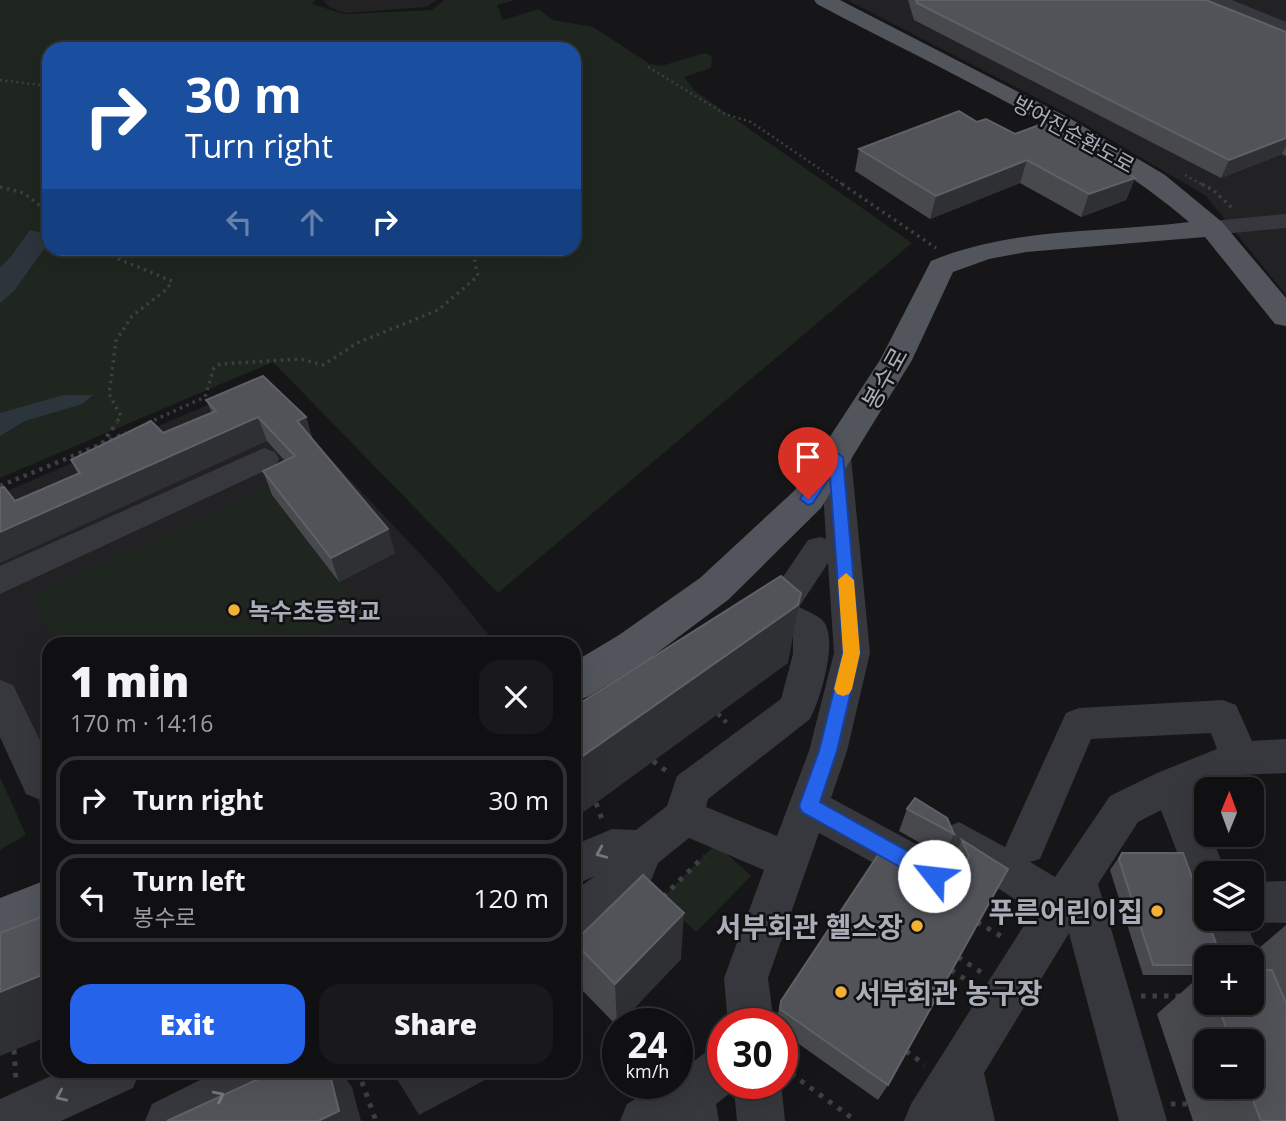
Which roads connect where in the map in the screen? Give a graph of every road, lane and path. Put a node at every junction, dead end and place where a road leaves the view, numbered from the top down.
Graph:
1 (824, 0) edge
2 (1217, 0) edge
3 (1286, 29) edge
4 (648, 67) dead end
5 (0, 80) edge
6 (42, 86) edge
7 (0, 187) edge
8 (42, 207) edge
9 (1286, 220) edge
10 (1212, 228) junction
11 (112, 256) edge
12 (472, 256) edge
13 (954, 260) junction
14 (1286, 317) edge
15 (140, 427) edge
16 (128, 432) edge
17 (102, 444) junction
18 (836, 457) junction
19 (264, 459) dead end
20 (0, 486) edge
21 (820, 549) dead end
22 (0, 581) edge
23 (581, 680) edge
24 (0, 696) edge
25 (1286, 756) edge
26 (1240, 758) junction
27 (42, 783) edge
28 (1171, 785) junction
29 (809, 806) junction
30 (684, 817) junction
31 (959, 841) edge
32 (1025, 845) dead end
33 (643, 850) junction
34 (707, 853) dead end
35 (789, 861) junction
36 (1201, 861) edge
37 (581, 862) edge
38 (934, 876) edge
39 (1069, 893) junction
40 (661, 898) edge
41 (1264, 902) edge
42 (1286, 902) edge
43 (42, 906) edge
44 (581, 911) edge
45 (0, 923) edge
46 (1192, 995) dead end
47 (1109, 997) junction
48 (749, 1008) edge
49 (960, 1070) junction
50 (101, 1078) edge
51 (254, 1078) edge
52 (361, 1078) edge
53 (798, 1079) edge
54 (703, 1095) edge
55 (759, 1099) edge
56 (6, 1121) edge
57 (169, 1121) edge
58 (376, 1121) edge
59 (644, 1121) edge
60 (761, 1121) edge
61 (856, 1121) edge
62 (928, 1121) edge
63 (971, 1121) edge
64 (1143, 1121) edge

1 - 10 main road, 방어진순환도로
2 - 3 street
4 - 13 path
5 - 6 path
7 - 8 path
9 - 10 street
10 - 13 main road
10 - 14 main road, 방어진순환도로
11 - 17 path
12 - 15 path
13 - 18 main road, 봉수로
16 - 17 path
17 - 20 path
18 - 23 main road, 봉수로
18 - 29 street
19 - 22 street
21 - 30 street
24 - 27 street
25 - 26 street
26 - 28 street
26 - 32 street
28 - 36 street
28 - 39 street
29 - 35 street
29 - 38 street
30 - 33 street
30 - 35 street
31 - 39 street
33 -> 37 street
33 - 44 street
34 - 40 path
35 - 48 street
39 - 47 street
39 - 49 street
41 - 42 street
43 - 45 main road
46 - 47 path
47 - 64 street
49 - 62 street
49 - 63 street
50 -> 56 street
57 -> 51 street
52 - 58 path
53 - 61 path
54 - 59 street
55 - 60 street

